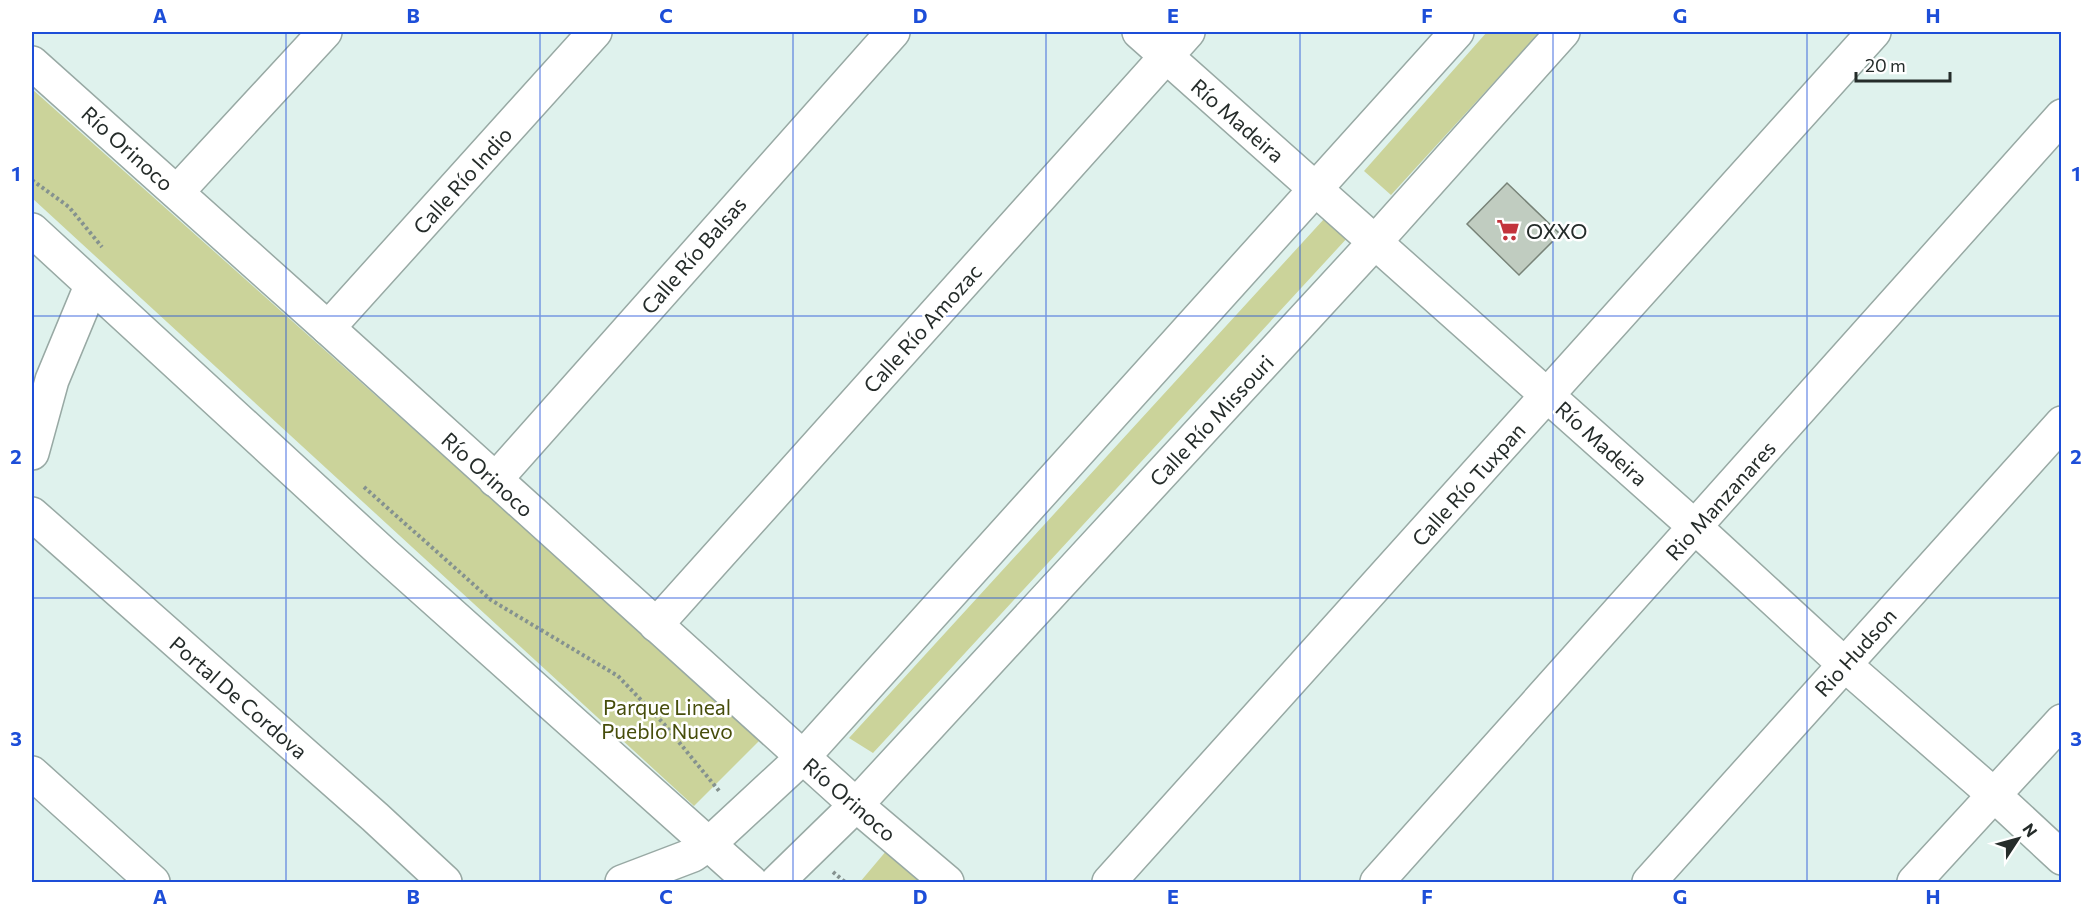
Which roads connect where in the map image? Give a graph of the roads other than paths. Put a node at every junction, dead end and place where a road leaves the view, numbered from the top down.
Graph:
1 (325, 32) edge
2 (595, 32) edge
3 (893, 32) edge
4 (1139, 32) edge
5 (1188, 32) edge
6 (1456, 32) edge
7 (1563, 32) edge
8 (1874, 32) edge
9 (1166, 57) junction
10 (32, 63) edge
11 (2061, 116) edge
12 (1316, 188) junction
13 (177, 192) junction
14 (32, 230) edge
15 (1375, 242) junction
16 (91, 286) junction
17 (328, 328) junction
18 (1548, 395) junction
19 (2061, 423) edge
20 (32, 453) edge
21 (495, 480) junction
22 (32, 513) edge
23 (1695, 527) junction
24 (656, 625) junction
25 (1844, 664) junction
26 (2061, 721) edge
27 (803, 757) junction
28 (32, 773) edge
29 (1993, 794) junction
30 (856, 805) junction
31 (709, 844) junction
32 (2061, 858) edge
33 (153, 882) edge
34 (445, 882) edge
35 (622, 882) edge
36 (751, 882) edge
37 (777, 882) edge
38 (947, 882) edge
39 (1109, 882) edge
40 (1377, 882) edge
41 (1649, 882) edge
42 (1914, 882) edge

1 - 13 street
2 - 17 street, Calle Río Indio
3 - 21 street, Calle Río Balsas
4 - 9 street, Río Madeira
5 - 9 street, Calle Río Amozac
6 - 12 street
7 - 15 street, Calle Río Missouri
8 - 18 street, Calle Río Tuxpan
9 - 12 street, Río Madeira
9 - 24 street, Calle Río Amozac
10 - 13 street, Río Orinoco
11 - 23 street, Rio Manzanares
12 - 15 street, Río Madeira
12 - 27 street
13 - 17 street, Río Orinoco
14 - 16 street
15 - 18 street, Río Madeira
15 - 30 street, Calle Río Missouri
16 - 20 street
16 - 31 street
17 - 21 street, Río Orinoco
18 - 23 street, Río Madeira
18 - 39 street, Calle Río Tuxpan
19 - 25 street, Rio Hudson
21 - 24 street, Río Orinoco
22 - 34 street, Portal De Cordova
23 - 25 street, Río Madeira
23 - 40 street, Rio Manzanares
24 - 27 street, Río Orinoco
25 - 29 street, Río Madeira
25 - 41 street, Rio Hudson
26 - 29 street
27 - 30 street, Río Orinoco
27 - 31 street
28 - 33 street
29 - 32 street, Río Madeira
29 - 42 street
30 - 37 street, Calle Río Missouri
30 - 38 street, Río Orinoco
31 - 35 street
31 - 36 street

